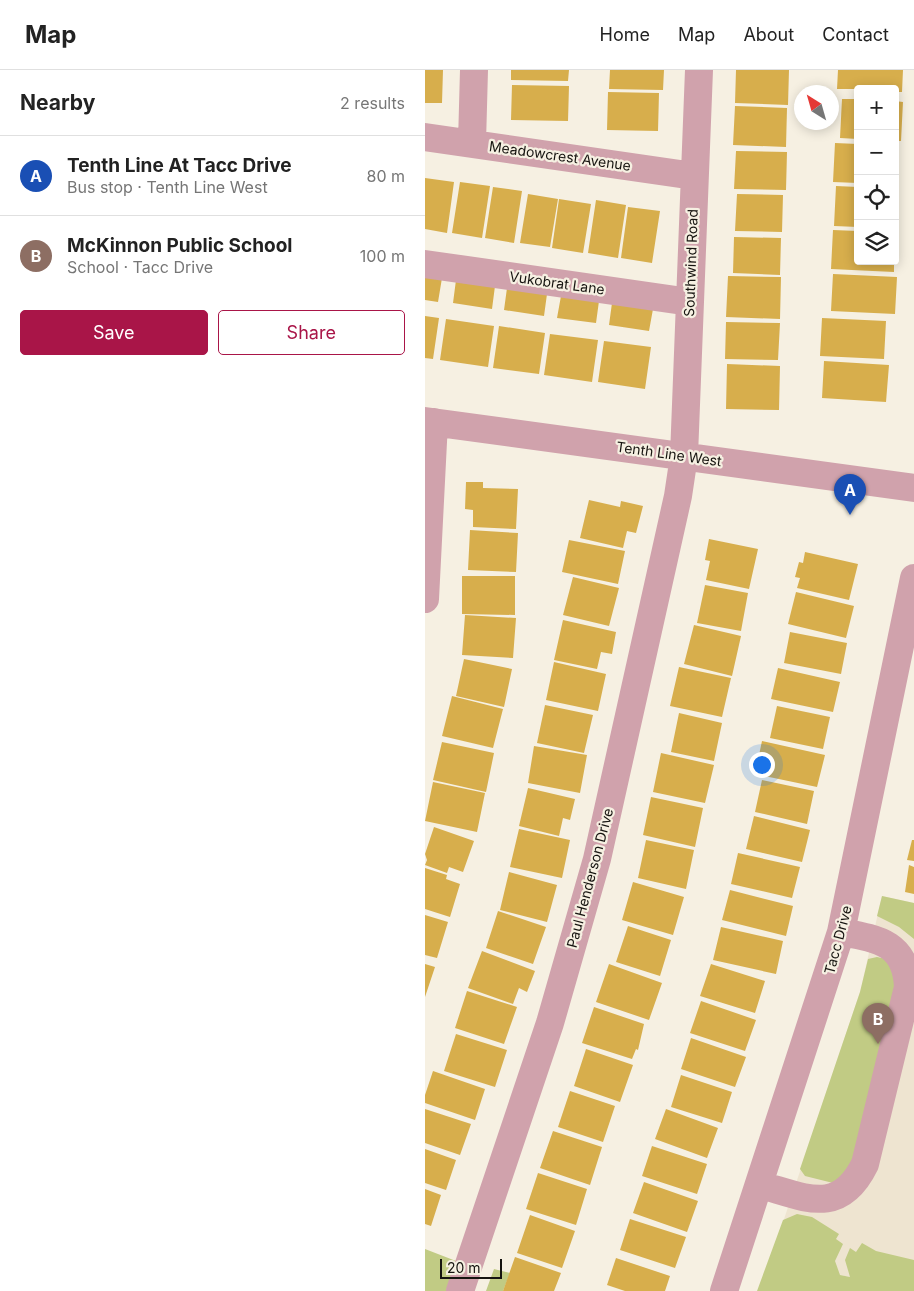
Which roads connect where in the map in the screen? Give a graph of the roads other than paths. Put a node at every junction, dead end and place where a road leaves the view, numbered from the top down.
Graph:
1 (474, 70) edge
2 (699, 70) edge
3 (425, 137) edge
4 (472, 143) junction
5 (695, 176) junction
6 (425, 264) edge
7 (690, 302) junction
8 (429, 422) edge
9 (684, 456) junction
10 (914, 488) edge
11 (914, 578) edge
12 (425, 600) edge
13 (841, 932) junction
14 (760, 1185) junction
15 (460, 1291) edge
16 (724, 1291) edge

1 - 4 street
2 - 5 street, Southwind Road
3 - 4 street, Meadowcrest Avenue
4 - 5 street, Meadowcrest Avenue
5 - 7 street, Southwind Road
6 - 7 street, Vukobrat Lane
7 - 9 street, Southwind Road
8 - 9 street, Tenth Line West
8 - 12 street
9 - 10 street, Tenth Line West
9 - 15 street, Paul Henderson Drive
11 - 13 street, Tacc Drive
13 - 14 street, Tacc Drive
13 - 14 street
14 - 16 street, Tacc Drive

